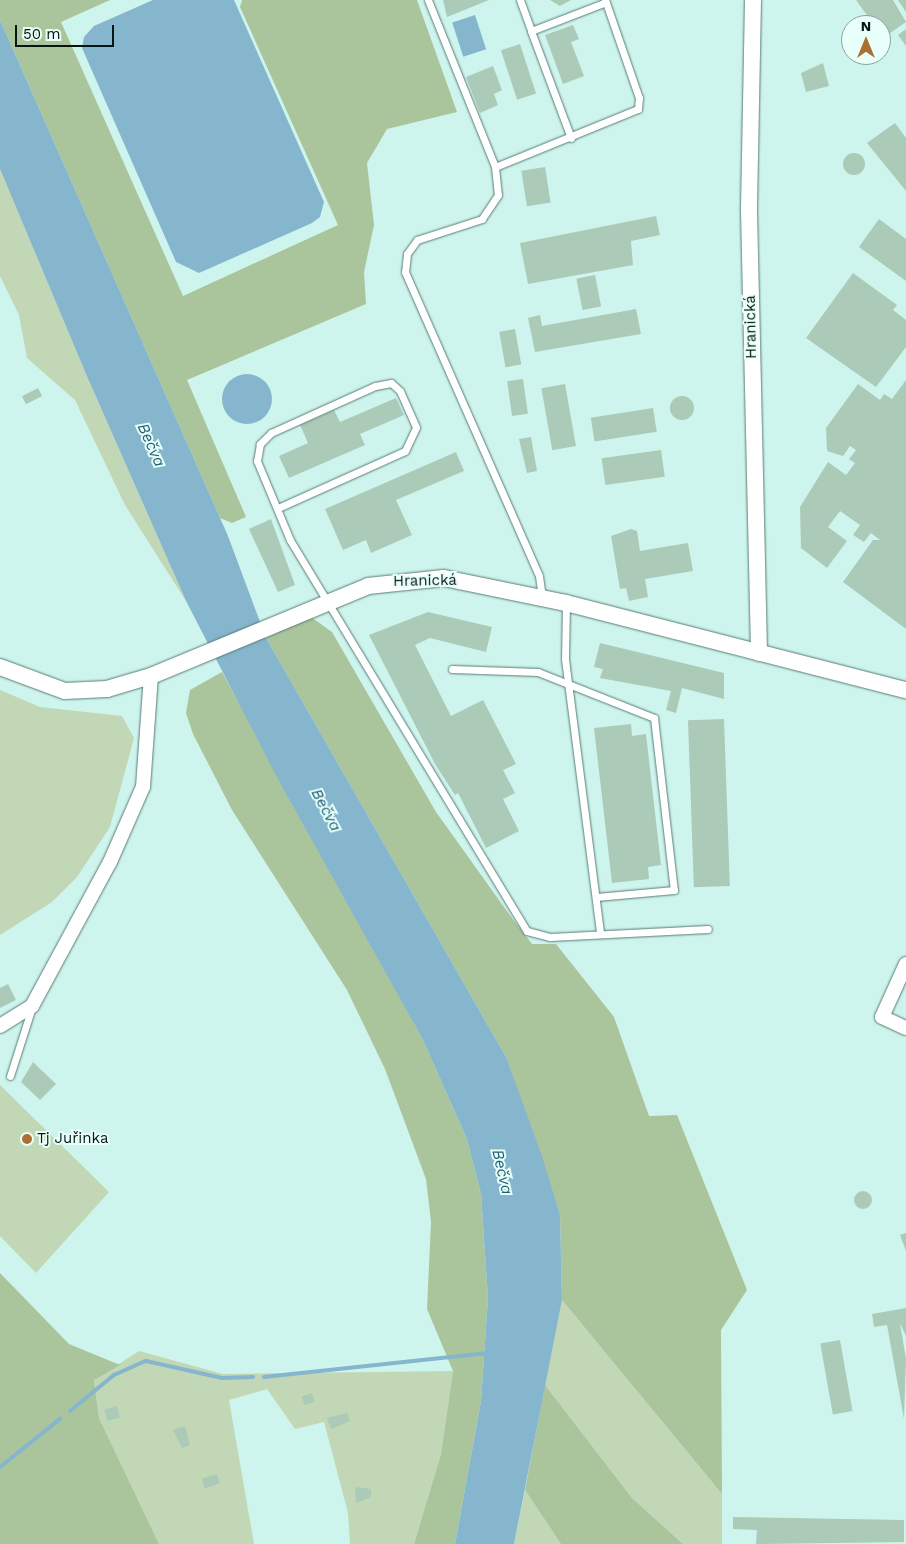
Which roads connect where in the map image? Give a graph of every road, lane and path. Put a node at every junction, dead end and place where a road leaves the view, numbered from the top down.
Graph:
1 (428, 0) edge
2 (520, 0) edge
3 (753, 0) edge
4 (606, 1) edge
5 (531, 31) junction
6 (571, 138) junction
7 (494, 167) junction
8 (278, 508) junction
9 (542, 597) junction
10 (324, 601) junction
11 (566, 603) junction
12 (759, 654) junction
13 (0, 667) edge
14 (452, 668) dead end
15 (151, 676) junction
16 (569, 684) junction
17 (906, 690) edge
18 (596, 897) junction
19 (708, 928) dead end
20 (600, 933) junction
21 (906, 964) edge
22 (32, 1006) junction
23 (0, 1026) edge
24 (906, 1028) edge
25 (10, 1076) dead end

1 - 7 lane
2 - 5 lane
3 - 12 street, Hranická
4 - 5 lane
4 - 6 lane
5 - 6 lane
6 - 7 lane
7 - 9 lane
8 - 8 lane
8 - 10 lane
9 - 10 street, Hranická
9 - 11 street, Hranická
10 - 15 street, Hranická
10 - 20 lane
11 - 12 street, Hranická
11 - 16 lane
12 - 17 street, Hranická
13 - 15 street, Hranická
14 - 16 lane
15 - 22 street
16 - 18 lane
16 - 18 lane
18 - 20 lane
19 - 20 lane
21 - 24 street
22 - 23 street
22 - 25 lane

